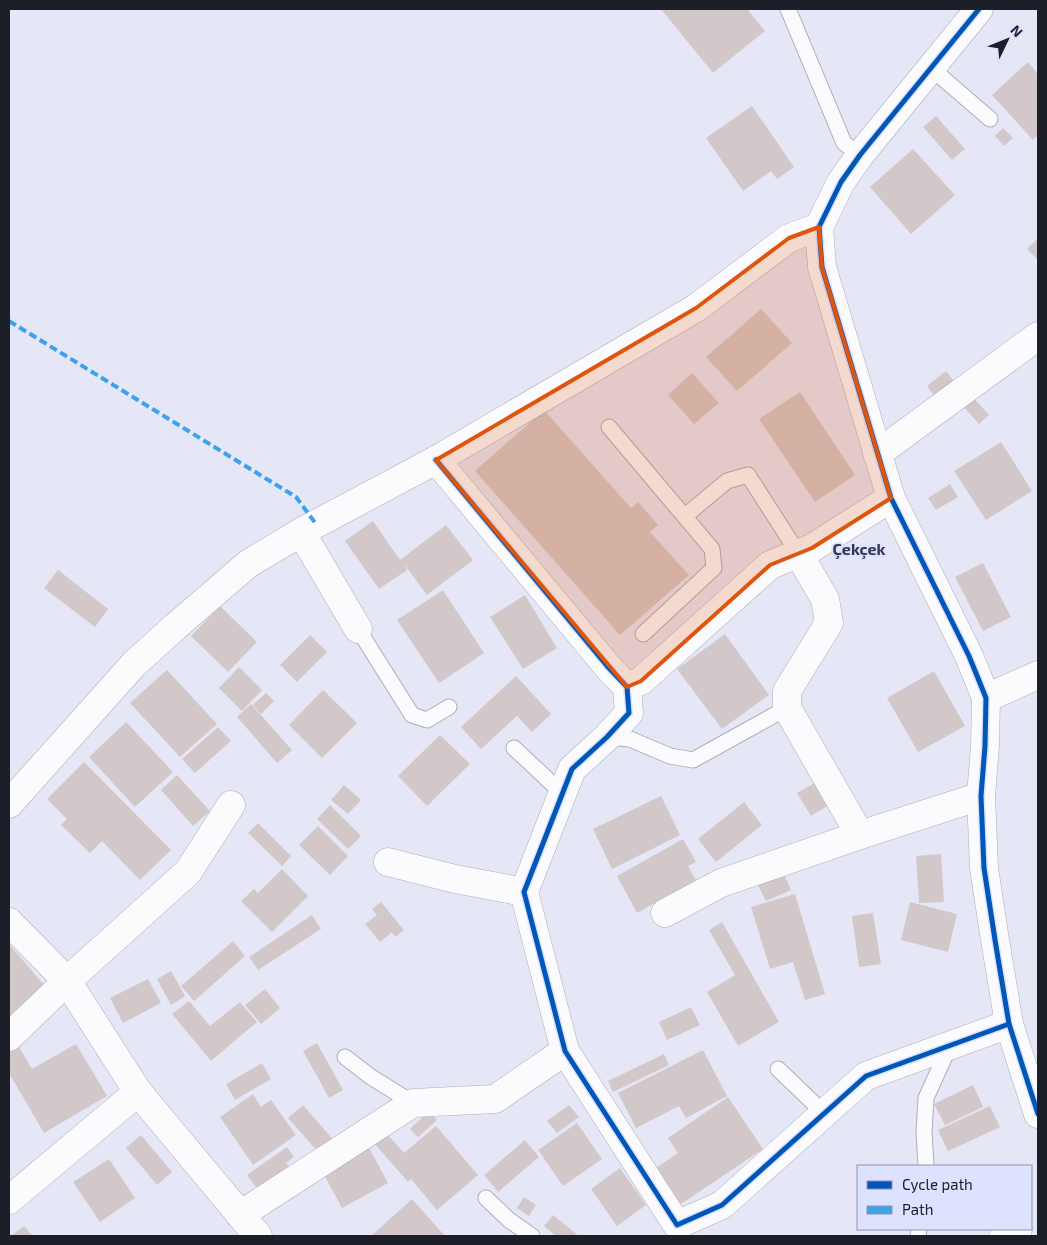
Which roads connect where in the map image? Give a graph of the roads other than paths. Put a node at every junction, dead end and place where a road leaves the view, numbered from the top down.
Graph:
1 (788, 9) edge
2 (979, 9) edge
3 (931, 68) junction
4 (990, 119) dead end
5 (860, 155) junction
6 (819, 227) junction
7 (1038, 336) edge
8 (609, 427) dead end
9 (877, 454) junction
10 (436, 460) junction
11 (891, 498) junction
12 (685, 516) junction
13 (301, 532) junction
14 (798, 553) junction
15 (358, 629) joint
16 (643, 634) dead end
17 (1038, 675) edge
18 (627, 686) junction
19 (986, 698) junction
20 (449, 708) dead end
21 (787, 708) junction
22 (607, 737) junction
23 (514, 748) dead end
24 (562, 793) junction
25 (981, 796) junction
26 (9, 804) edge
27 (231, 805) dead end
28 (860, 835) junction
29 (388, 862) dead end
30 (524, 892) junction
31 (665, 913) dead end
32 (9, 922) edge
33 (67, 982) junction
34 (1009, 1024) junction
35 (9, 1037) edge
36 (950, 1046) junction
37 (565, 1051) junction
38 (345, 1057) dead end
39 (778, 1069) dead end
40 (138, 1092) junction
41 (413, 1102) junction
42 (824, 1113) junction
43 (1038, 1114) edge
44 (926, 1165) edge
45 (486, 1198) dead end
46 (9, 1200) edge
47 (240, 1215) junction
48 (1016, 1230) edge
49 (673, 1231) edge
50 (258, 1236) edge
51 (532, 1236) edge
52 (1004, 1236) edge

1 - 5 lane
2 - 3 street
3 - 4 lane
3 - 5 street
5 - 6 street
6 - 9 street
6 - 10 street
7 - 9 street
8 - 12 lane
9 - 11 street
10 - 13 street
10 - 18 street
11 - 14 street
11 - 19 street
12 - 14 lane
12 - 16 lane
13 - 15 street
13 - 26 street
14 - 18 street
14 - 21 street
15 - 20 lane
17 - 19 street
18 - 22 street
19 - 25 street
21 - 22 lane
21 - 28 street
22 - 24 street
23 - 24 lane
24 - 30 street
25 - 28 street
25 - 34 street
27 - 33 street
28 - 31 street
29 - 30 street
30 - 37 street
32 - 33 street
33 - 35 street
33 - 40 street
34 - 36 street
34 - 43 street
36 - 42 street
36 - 44 lane
37 - 41 street
37 - 49 street
38 - 41 lane
39 - 42 lane
40 - 46 street
40 - 47 street
41 - 47 street
42 - 49 street
45 - 51 lane
47 - 50 street
48 - 52 street

